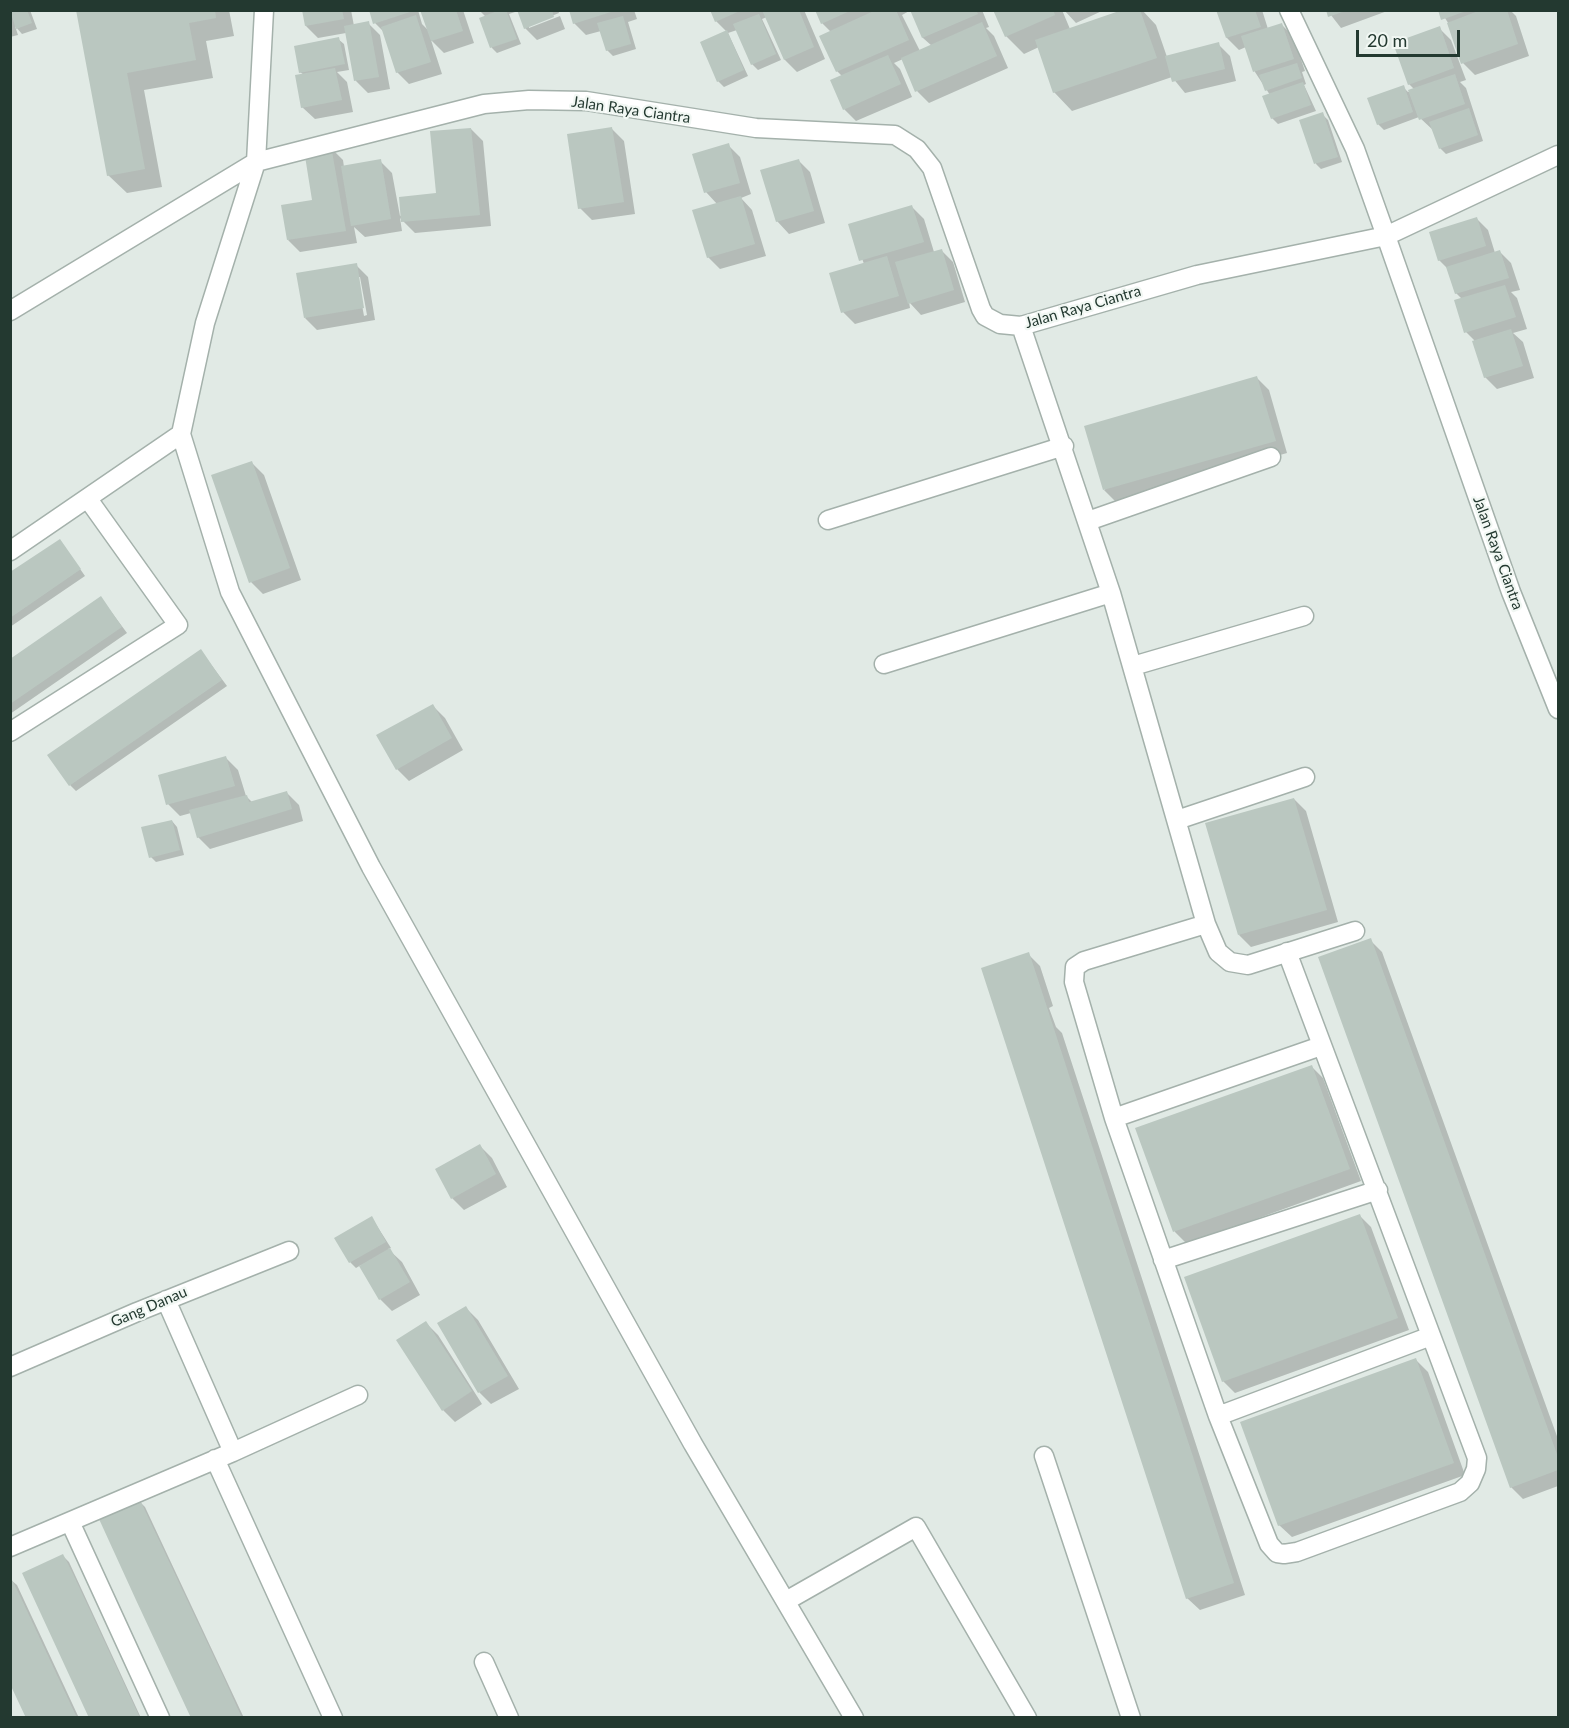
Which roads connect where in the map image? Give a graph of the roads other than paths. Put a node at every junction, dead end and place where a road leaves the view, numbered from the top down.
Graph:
1 (264, 10) edge
2 (1289, 10) edge
3 (1558, 155) edge
4 (256, 162) junction
5 (1386, 236) junction
6 (10, 311) edge
7 (1021, 326) junction
8 (181, 434) junction
9 (1064, 446) junction
10 (1271, 458) dead end
11 (88, 499) junction
12 (828, 520) dead end
13 (1088, 521) junction
14 (10, 551) edge
15 (1112, 593) junction
16 (1304, 616) dead end
17 (884, 664) dead end
18 (1133, 666) junction
19 (1558, 709) edge
20 (10, 732) edge
21 (1305, 777) dead end
22 (1177, 820) junction
23 (1206, 924) junction
24 (1354, 931) dead end
25 (1287, 952) junction
26 (1321, 1046) junction
27 (1114, 1118) junction
28 (1378, 1190) junction
29 (289, 1251) dead end
30 (1163, 1260) junction
31 (166, 1299) junction
32 (1431, 1336) junction
33 (10, 1367) edge
34 (358, 1395) dead end
35 (1218, 1416) junction
36 (233, 1452) junction
37 (1044, 1456) dead end
38 (216, 1459) junction
39 (71, 1524) junction
40 (10, 1547) edge
41 (786, 1601) junction
42 (484, 1662) dead end
43 (160, 1718) edge
44 (333, 1718) edge
45 (509, 1718) edge
46 (854, 1718) edge
47 (1027, 1718) edge
48 (1131, 1718) edge

1 - 4 street
2 - 5 street
3 - 5 street
4 - 6 street
4 - 7 street, Jalan Raya Ciantra
4 - 8 street
5 - 7 street, Jalan Raya Ciantra
5 - 19 street, Jalan Raya Ciantra
7 - 9 street
8 - 11 street
8 - 41 street
9 - 12 street
9 - 13 street
10 - 13 street
11 - 14 street
11 - 20 street
13 - 15 street
15 - 17 street
15 - 18 street
16 - 18 street
18 - 22 street
21 - 22 street
22 - 23 street
23 - 25 street
23 - 27 street
24 - 25 street
25 - 26 street
26 - 27 street
26 - 28 street
27 - 30 street
28 - 30 street
28 - 32 street
29 - 31 street, Gang Danau
30 - 35 street
31 - 33 street, Gang Danau
31 - 36 street
32 - 35 street
32 - 35 street
34 - 36 street
36 - 38 street
37 - 48 street
38 - 39 street
38 - 44 street
39 - 40 street
39 - 43 street
41 - 46 street
41 - 47 street
42 - 45 street

